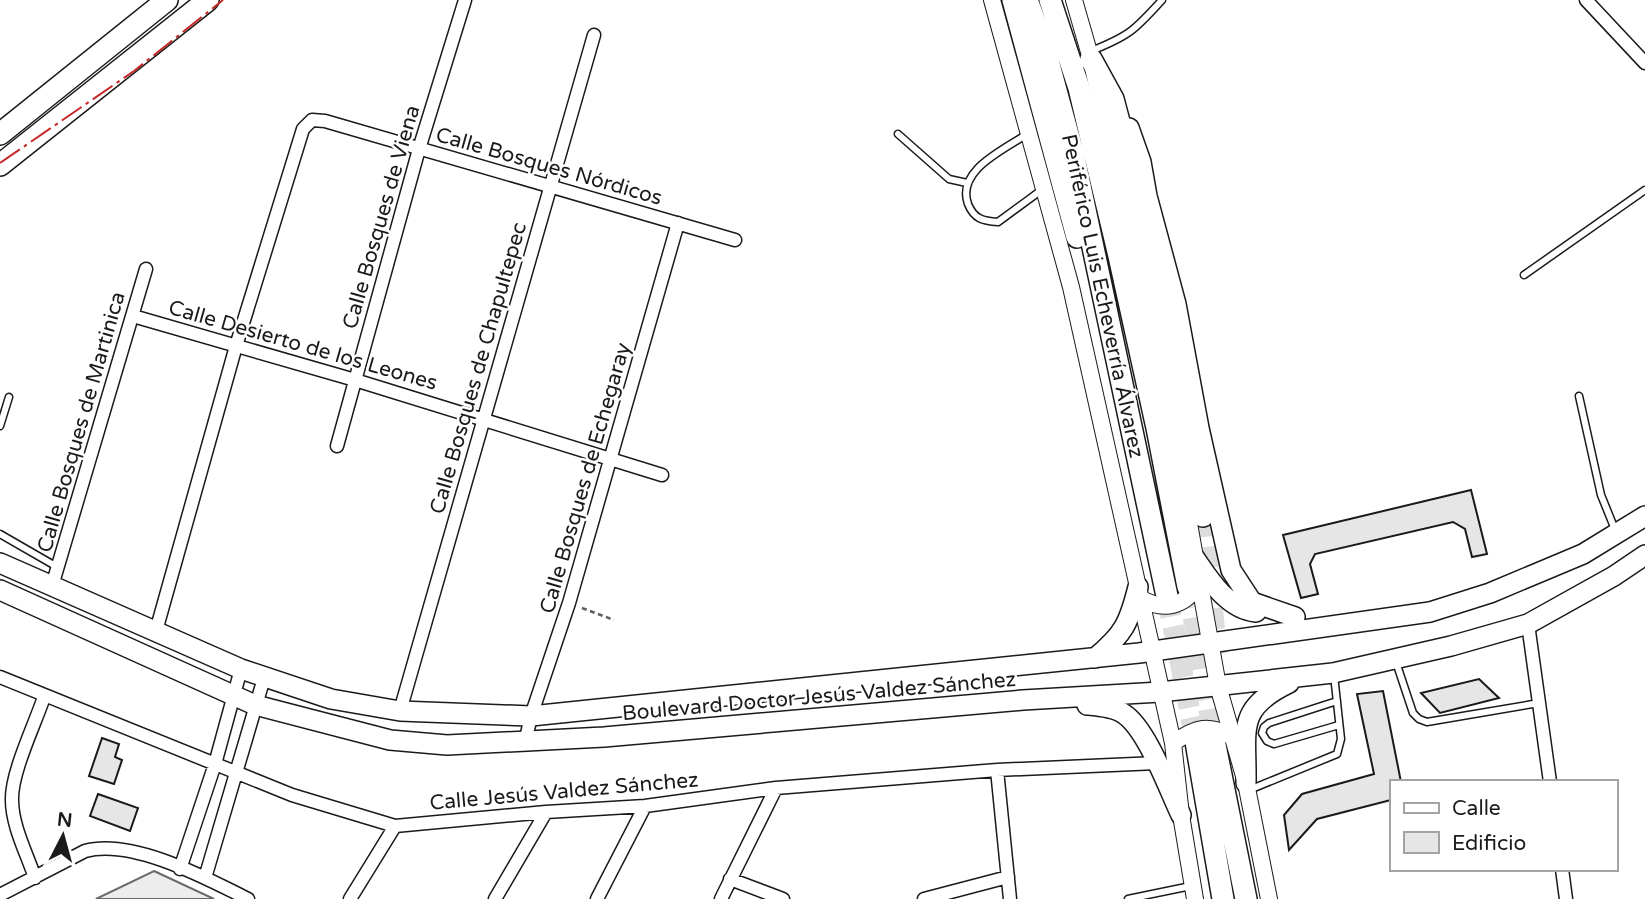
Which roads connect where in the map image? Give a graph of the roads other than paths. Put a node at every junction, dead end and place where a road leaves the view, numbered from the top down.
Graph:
1 (167, 0) edge
2 (208, 0) edge
3 (466, 0) edge
4 (992, 0) edge
5 (1013, 0) edge
6 (1027, 0) edge
7 (1050, 0) edge
8 (1074, 0) edge
9 (1162, 0) edge
10 (1586, 0) edge
11 (594, 35) dead end
12 (1090, 55) junction
13 (1642, 55) edge
14 (81, 67) junction
15 (98, 88) junction
16 (1079, 88) junction
17 (1115, 107) junction
18 (1029, 133) junction
19 (0, 134) edge
20 (898, 134) dead end
21 (419, 149) junction
22 (0, 166) edge
23 (967, 183) junction
24 (552, 187) junction
25 (1044, 188) junction
26 (1645, 190) edge
27 (678, 223) junction
28 (735, 240) dead end
29 (1132, 248) junction
30 (146, 268) dead end
31 (1524, 275) dead end
32 (133, 316) junction
33 (236, 346) junction
34 (1120, 376) junction
35 (355, 380) junction
36 (1579, 396) dead end
37 (9, 397) dead end
38 (483, 419) junction
39 (0, 426) edge
40 (337, 446) dead end
41 (611, 460) junction
42 (662, 475) dead end
43 (1203, 516) tunnel mouth
44 (1645, 516) edge
45 (1616, 533) junction
46 (0, 534) edge
47 (1645, 555) edge
48 (1194, 557) junction
49 (0, 563) edge
50 (55, 577) junction
51 (1194, 585) junction
52 (0, 590) edge
53 (1139, 593) junction
54 (1167, 596) tunnel mouth
55 (1295, 617) junction
56 (1368, 622) junction
57 (1528, 624) junction
58 (156, 631) junction
59 (1211, 643) junction
60 (1151, 651) junction
61 (1096, 658) junction
62 (1395, 660) junction
63 (241, 669) junction
64 (1333, 673) junction
65 (0, 677) edge
66 (1301, 677) junction
67 (264, 678) junction
68 (1218, 687) junction
69 (1160, 692) junction
70 (232, 696) junction
71 (44, 697) junction
72 (1023, 700) junction
73 (1336, 701) junction
74 (1539, 703) junction
75 (255, 705) junction
76 (400, 711) junction
77 (531, 716) junction
78 (1339, 725) junction
79 (1217, 740) junction
80 (526, 743) junction
81 (1173, 743) junction
82 (215, 764) junction
83 (1157, 764) junction
84 (998, 770) junction
85 (235, 773) junction
86 (1550, 780) edge
87 (1240, 787) junction
88 (776, 788) junction
89 (645, 806) junction
90 (546, 812) junction
91 (1181, 815) junction
92 (395, 826) junction
93 (180, 869) junction
94 (1562, 871) edge
95 (1008, 877) junction
96 (35, 878) junction
97 (205, 878) junction
98 (730, 879) junction
99 (1194, 893) edge
100 (0, 895) edge
101 (248, 899) edge
102 (351, 899) edge
103 (495, 899) edge
104 (597, 899) edge
105 (721, 899) edge
106 (783, 899) edge
107 (924, 899) edge
108 (1010, 899) edge
109 (1128, 899) edge
110 (1223, 899) edge
111 (1246, 899) edge
112 (1269, 899) edge
113 (1566, 899) edge

1 - 14 main road
2 - 15 main road
3 - 21 street, Calle Bosques de Viena
4 - 18 street
5 - 34 main road
6 - 34 main road, Periférico Luis Echeverría Álvarez
7 - 16 main road, Periférico Luis Echeverría Álvarez
8 - 12 street
9 - 12 lane
10 - 13 street
11 - 24 street, Calle Bosques de Chapultepec
12 - 17 main road
12 - 29 street
14 - 15 main road
14 - 19 main road
15 - 22 main road
16 - 29 main road
16 - 51 main road, Periférico Luis Echeverría Álvarez
17 - 43 main road
17 - 55 main road
18 - 23 lane
18 - 25 street
20 - 23 lane
21 - 24 street, Calle Bosques Nórdicos
21 - 33 street, Calle Bosques Nórdicos
21 - 35 street, Calle Bosques de Viena
23 - 25 lane
24 - 27 street, Calle Bosques Nórdicos
24 - 38 street, Calle Bosques de Chapultepec
25 - 53 street
26 - 31 lane
27 - 28 street, Calle Bosques Nórdicos
27 - 41 street, Calle Bosques de Echegaray
29 - 48 street
30 - 32 street, Calle Bosques de Martinica
32 - 33 street, Calle Desierto de los Leones
32 - 50 street, Calle Bosques de Martinica
33 - 35 street, Calle Desierto de los Leones
33 - 58 street
34 - 54 main road, Periférico Luis Echeverría Álvarez
35 - 38 street, Calle Desierto de los Leones
35 - 40 street, Calle Bosques de Viena
36 - 45 lane
37 - 39 lane
38 - 41 street, Calle Desierto de los Leones
38 - 76 street, Calle Bosques de Chapultepec
41 - 42 street, Calle Desierto de los Leones
41 - 77 street, Calle Bosques de Echegaray
44 - 45 main road, Boulevard Doctor Jesús Valdez Sánchez
45 - 56 main road, Boulevard Doctor Jesús Valdez Sánchez
46 - 50 lane
47 - 57 main road, Boulevard Doctor Jesús Valdez Sánchez
48 - 51 street
48 - 55 main road
49 - 50 main road, Boulevard Doctor Jesús Valdez Sánchez
50 - 58 main road, Boulevard Doctor Jesús Valdez Sánchez
51 - 53 street
51 - 59 street
52 - 70 main road, Boulevard Doctor Jesús Valdez Sánchez
53 - 60 street
53 - 61 main road
55 - 56 main road
56 - 59 main road, Boulevard Doctor Jesús Valdez Sánchez
57 - 62 main road, Boulevard Doctor Jesús Valdez Sánchez
57 - 74 street
58 - 63 main road, Boulevard Doctor Jesús Valdez Sánchez
59 - 60 main road, Boulevard Doctor Jesús Valdez Sánchez
59 - 68 street
60 - 61 main road, Boulevard Doctor Jesús Valdez Sánchez
60 - 69 street
61 - 77 main road, Boulevard Doctor Jesús Valdez Sánchez
62 - 64 main road, Boulevard Doctor Jesús Valdez Sánchez
62 - 74 lane
63 - 67 main road, Boulevard Doctor Jesús Valdez Sánchez
63 - 70 street
64 - 66 main road, Boulevard Doctor Jesús Valdez Sánchez
64 - 73 lane
65 - 71 street, Calle Jesús Valdez Sánchez
66 - 68 main road, Boulevard Doctor Jesús Valdez Sánchez
66 - 87 main road
67 - 75 street
67 - 76 main road, Boulevard Doctor Jesús Valdez Sánchez
68 - 69 main road, Boulevard Doctor Jesús Valdez Sánchez
68 - 79 street
69 - 72 main road, Boulevard Doctor Jesús Valdez Sánchez
69 - 81 street
70 - 75 main road, Boulevard Doctor Jesús Valdez Sánchez
70 - 82 street
71 - 82 street, Calle Jesús Valdez Sánchez
71 - 96 street
72 - 80 main road, Boulevard Doctor Jesús Valdez Sánchez
72 - 83 main road
73 - 78 lane
73 - 78 lane
74 - 86 street
75 - 80 main road, Boulevard Doctor Jesús Valdez Sánchez
75 - 85 street
76 - 77 main road, Boulevard Doctor Jesús Valdez Sánchez
77 - 80 street, Calle Bosques de Echegaray
78 - 87 lane
79 - 81 street
79 - 87 main road
79 - 110 main road
81 - 91 street
82 - 85 street, Calle Jesús Valdez Sánchez
82 - 93 street
83 - 84 street, Calle Jesús Valdez Sánchez
83 - 91 main road
84 - 88 street, Calle Jesús Valdez Sánchez
84 - 95 street
85 - 92 street, Calle Jesús Valdez Sánchez
85 - 97 street
87 - 111 main road
87 - 112 street
88 - 89 street, Calle Jesús Valdez Sánchez
88 - 98 street
89 - 90 street, Calle Jesús Valdez Sánchez
89 - 104 street
90 - 92 street, Calle Jesús Valdez Sánchez
90 - 103 street
91 - 99 street
92 - 102 street
93 - 96 street
93 - 97 street
94 - 113 street
95 - 107 street
95 - 108 street
96 - 100 street
97 - 101 street
98 - 105 street
98 - 106 street
99 - 109 lane

